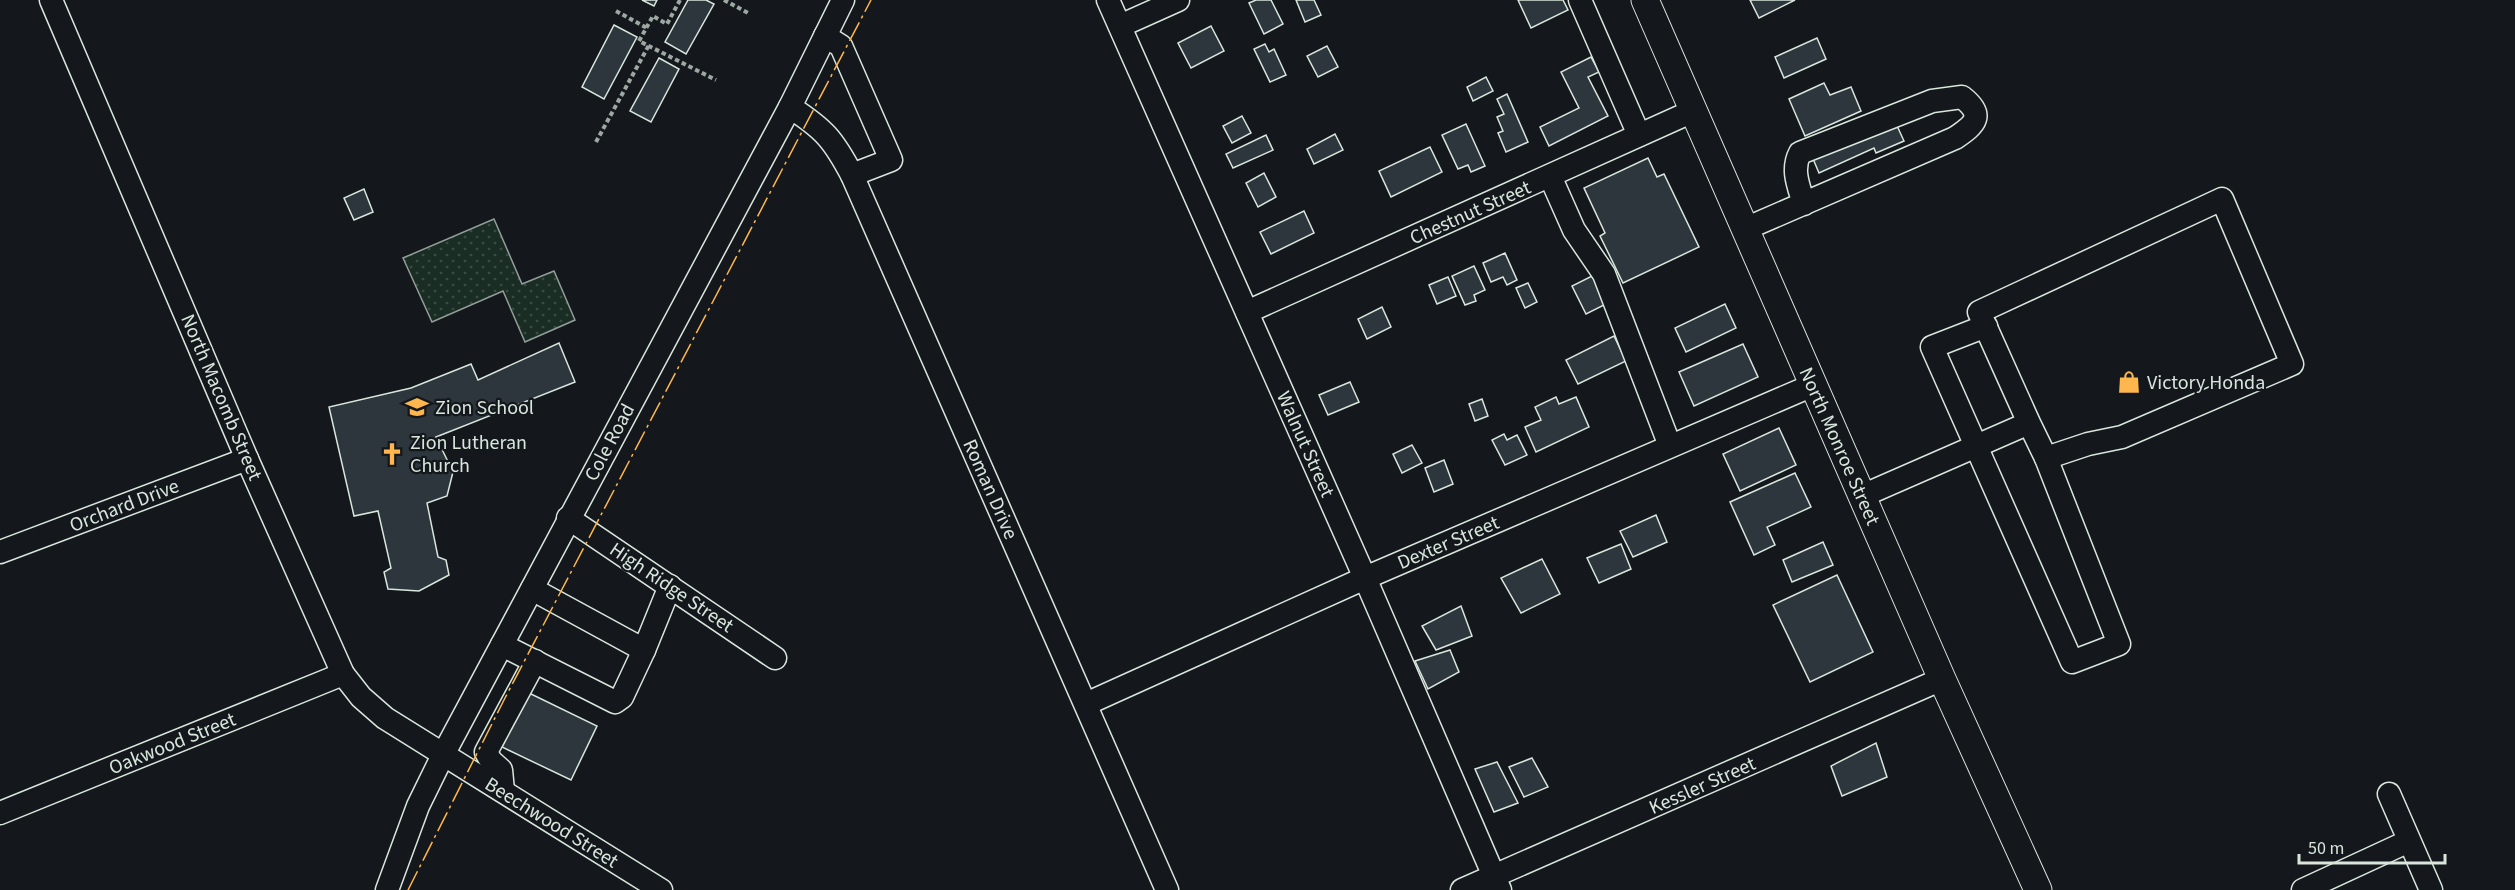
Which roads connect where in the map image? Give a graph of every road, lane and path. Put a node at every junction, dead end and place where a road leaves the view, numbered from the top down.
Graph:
1 (51, 0) edge
2 (680, 0) edge
3 (723, 0) edge
4 (843, 0) edge
5 (1108, 0) edge
6 (1178, 0) edge
7 (1645, 0) edge
8 (1589, 3) edge
9 (616, 11) dead end
10 (750, 14) dead end
11 (1120, 26) junction
12 (647, 28) junction
13 (825, 36) junction
14 (649, 45) junction
15 (716, 80) dead end
16 (790, 107) junction
17 (1693, 111) junction
18 (1639, 135) junction
19 (596, 142) dead end
20 (852, 175) junction
21 (1550, 176) junction
22 (1804, 204) junction
23 (1745, 229) junction
24 (1247, 312) junction
25 (1986, 326) junction
26 (1813, 385) junction
27 (2029, 423) junction
28 (1670, 446) junction
29 (1976, 446) junction
30 (2046, 458) junction
31 (247, 459) junction
32 (1862, 496) junction
33 (568, 518) junction
34 (0, 552) edge
35 (1365, 578) junction
36 (670, 586) junction
37 (532, 589) junction
38 (502, 645) junction
39 (644, 650) junction
40 (775, 658) dead end
41 (535, 661) junction
42 (343, 674) junction
43 (1942, 679) junction
44 (1086, 704) junction
45 (444, 753) junction
46 (503, 791) junction
47 (2389, 794) dead end
48 (0, 813) edge
49 (2409, 841) junction
50 (1498, 883) edge
51 (387, 890) edge
52 (661, 890) edge
53 (1167, 890) edge
54 (1462, 890) edge
55 (2038, 890) edge
56 (2303, 890) edge
57 (2431, 890) edge

1 - 31 street, North Macomb Street
2 - 12 path
3 - 10 path
4 - 13 street, Cole Road
5 - 11 street, Walnut Street
6 - 11 street
7 - 17 main road, North Monroe Street
8 - 18 street
9 - 12 path
11 - 24 street, Walnut Street
12 - 14 path
13 - 16 street, Cole Road
13 - 20 street
14 - 15 path
14 - 19 path
16 - 20 street, Roman Drive
16 - 33 street, Cole Road
17 - 18 street, Chestnut Street
17 - 23 main road, North Monroe Street
18 - 21 street, Chestnut Street
20 - 44 street, Roman Drive
21 - 24 street, Chestnut Street
21 - 28 street
22 - 22 street
22 - 23 street
23 - 26 main road, North Monroe Street
24 - 35 street, Walnut Street
25 - 27 street
25 - 29 street
25 - 30 street
26 - 28 street, Dexter Street
26 - 32 main road, North Monroe Street
27 - 29 street
27 - 30 street
28 - 35 street, Dexter Street
29 - 30 street
29 - 32 street
31 - 34 street, Orchard Drive
31 - 42 street, North Macomb Street
32 - 43 main road, North Monroe Street
33 - 36 street, High Ridge Street
33 - 37 street, Cole Road
35 - 44 street, Dexter Street
35 - 50 street, Walnut Street
36 - 39 street
36 - 40 street, High Ridge Street
37 - 38 street, Cole Road
37 - 39 street
38 - 41 street
38 - 45 street, Cole Road
39 - 41 street
41 - 46 street
42 - 45 street, North Macomb Street
42 - 48 street, Oakwood Street
43 - 50 street, Kessler Street
43 - 55 main road, North Monroe Street
44 - 53 street, Roman Drive
45 - 46 street, Beechwood Street
45 - 51 street, Cole Road
46 - 52 street, Beechwood Street
47 - 49 street
49 - 56 street
49 - 57 street
50 - 54 street, Kessler Street

